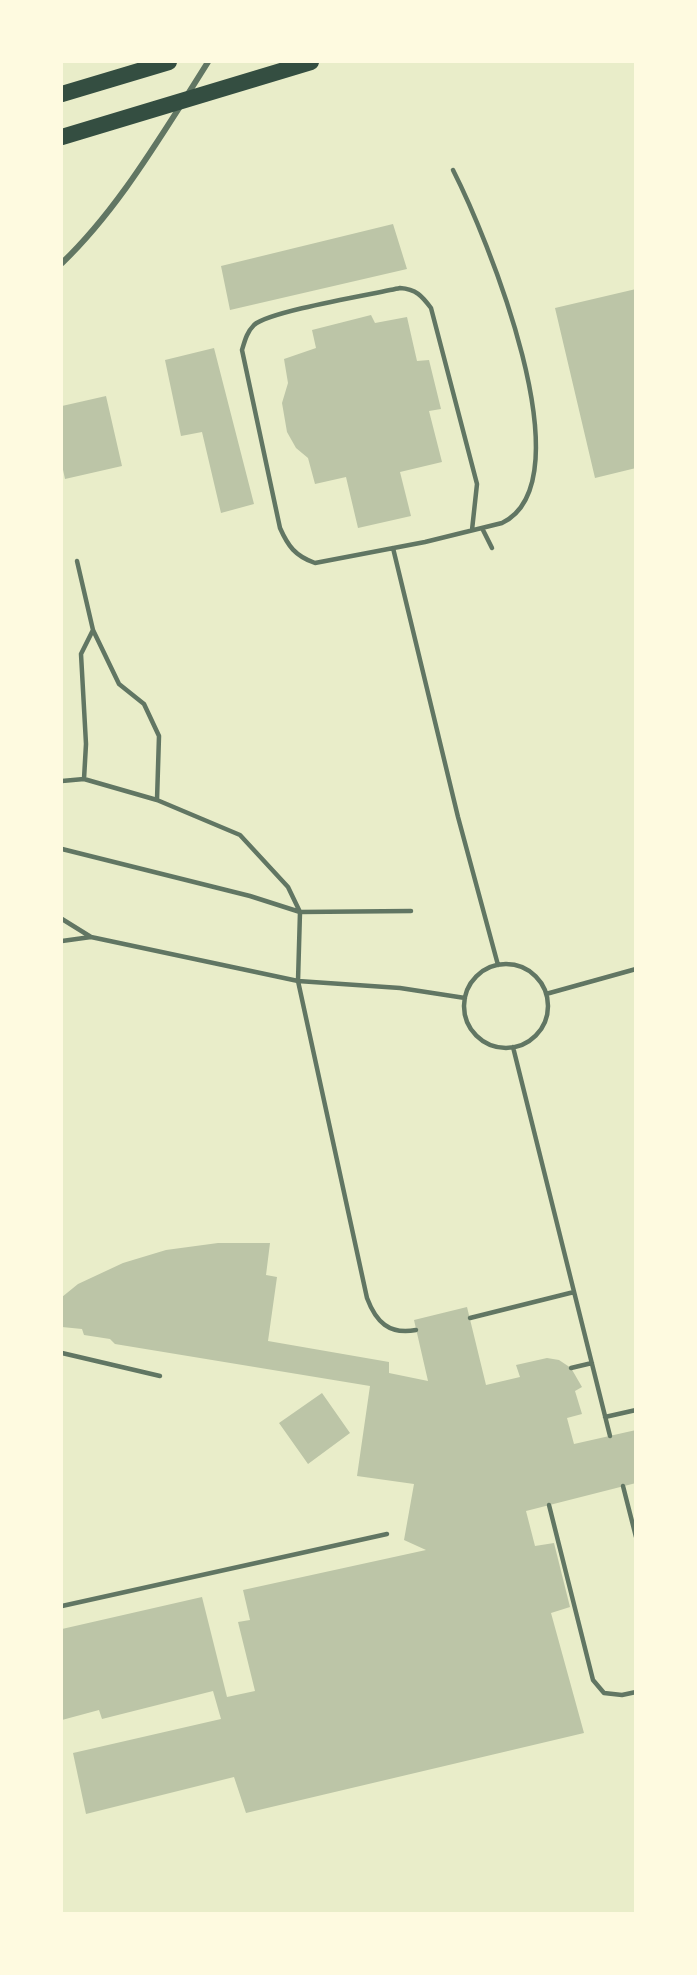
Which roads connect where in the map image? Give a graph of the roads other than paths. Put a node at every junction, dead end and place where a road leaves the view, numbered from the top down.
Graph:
1 (169, 62) edge
2 (208, 62) edge
3 (311, 62) edge
4 (62, 94) edge
5 (65, 136) edge
6 (453, 170) dead end
7 (62, 263) edge
8 (482, 528) junction
9 (472, 530) junction
10 (393, 548) junction
11 (492, 548) dead end
12 (77, 561) dead end
13 (93, 630) junction
14 (84, 779) junction
15 (62, 781) edge
16 (157, 800) junction
17 (62, 849) edge
18 (411, 911) dead end
19 (300, 912) junction
20 (62, 919) edge
21 (91, 937) junction
22 (62, 941) edge
23 (498, 965) junction
24 (636, 969) edge
25 (298, 981) junction
26 (546, 994) junction
27 (465, 998) junction
28 (513, 1047) junction
29 (574, 1292) junction
30 (470, 1318) dead end
31 (416, 1330) dead end
32 (62, 1353) edge
33 (592, 1363) junction
34 (571, 1368) dead end
35 (160, 1376) dead end
36 (636, 1410) edge
37 (605, 1416) junction
38 (610, 1436) dead end
39 (623, 1486) dead end
40 (549, 1505) dead end
41 (387, 1534) dead end
42 (636, 1537) edge
43 (62, 1606) edge
44 (636, 1692) edge

1 - 4 highway
2 - 7 street
3 - 5 highway
6 - 8 lane
8 - 9 lane
8 - 11 lane
9 - 10 lane
9 - 10 lane
10 - 23 lane
12 - 13 lane
13 - 14 lane
13 - 16 lane
14 - 15 lane
14 - 16 lane
16 - 19 lane
17 - 19 lane
18 - 19 lane
19 - 25 lane
20 - 21 lane
21 - 22 lane
21 - 25 lane
23 - 26 lane
23 - 27 lane
24 - 26 lane
25 - 27 lane
25 - 31 lane
26 - 28 lane
27 - 28 lane
28 - 29 lane
29 - 30 lane
29 - 33 lane
32 - 35 lane
33 - 34 lane
33 - 37 lane
36 - 37 lane
37 - 38 lane
39 - 42 lane
40 - 44 lane
41 - 43 lane

